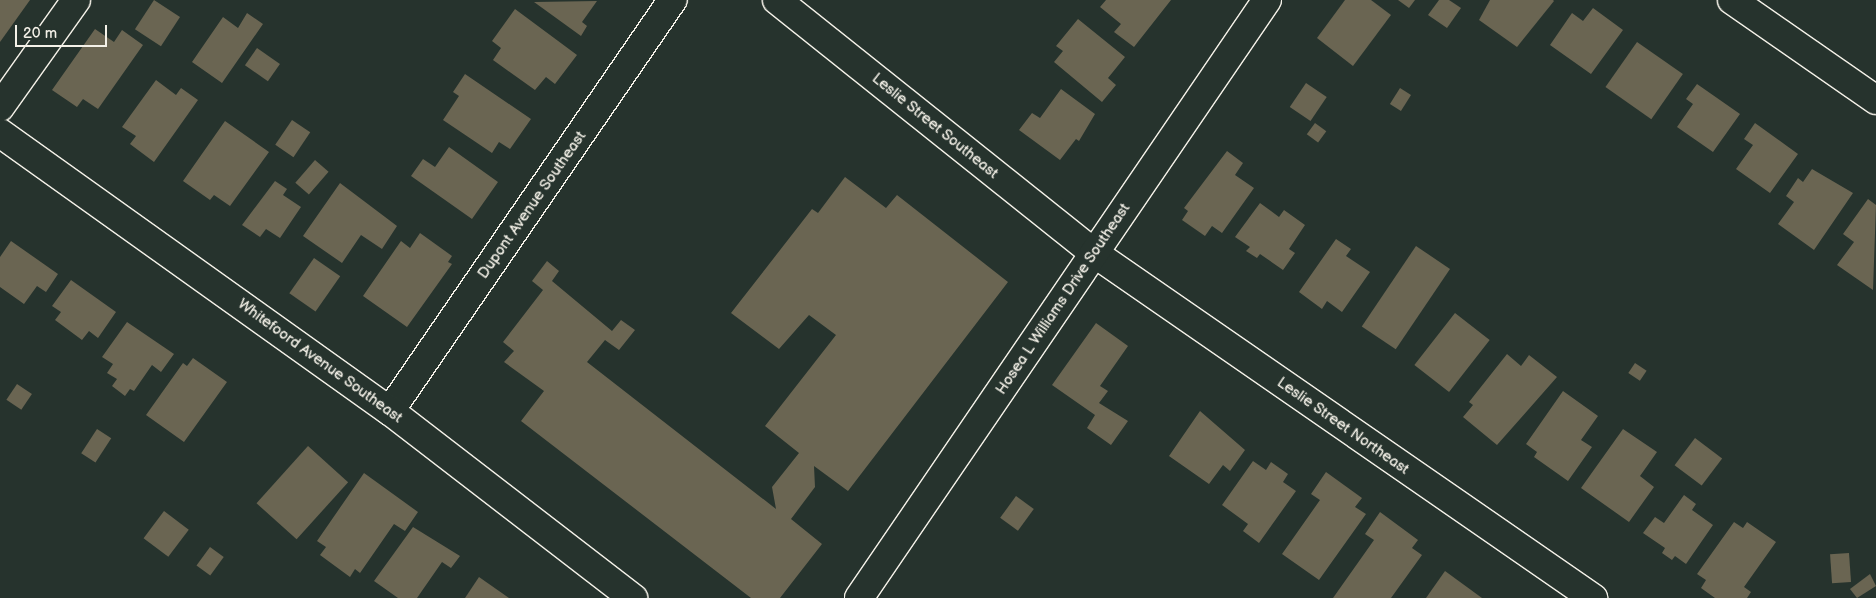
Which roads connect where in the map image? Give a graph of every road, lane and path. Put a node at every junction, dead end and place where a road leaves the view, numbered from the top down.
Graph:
1 (76, 0) edge
2 (674, 0) edge
3 (777, 0) edge
4 (1266, 0) edge
5 (1732, 0) edge
6 (1876, 100) edge
7 (0, 107) edge
8 (0, 133) edge
9 (1094, 253) junction
10 (390, 411) junction
11 (633, 598) edge
12 (859, 598) edge
13 (1592, 598) edge

1 - 7 street
2 - 10 street, Dupont Avenue Southeast
3 - 9 street, Leslie Street Southeast
4 - 9 street, Hosea L Williams Drive Southeast
5 - 6 street
8 - 10 street, Whitefoord Avenue Southeast
9 - 12 street, Hosea L Williams Drive Southeast
9 - 13 street, Leslie Street Northeast
10 - 11 street, Whitefoord Avenue Southeast

